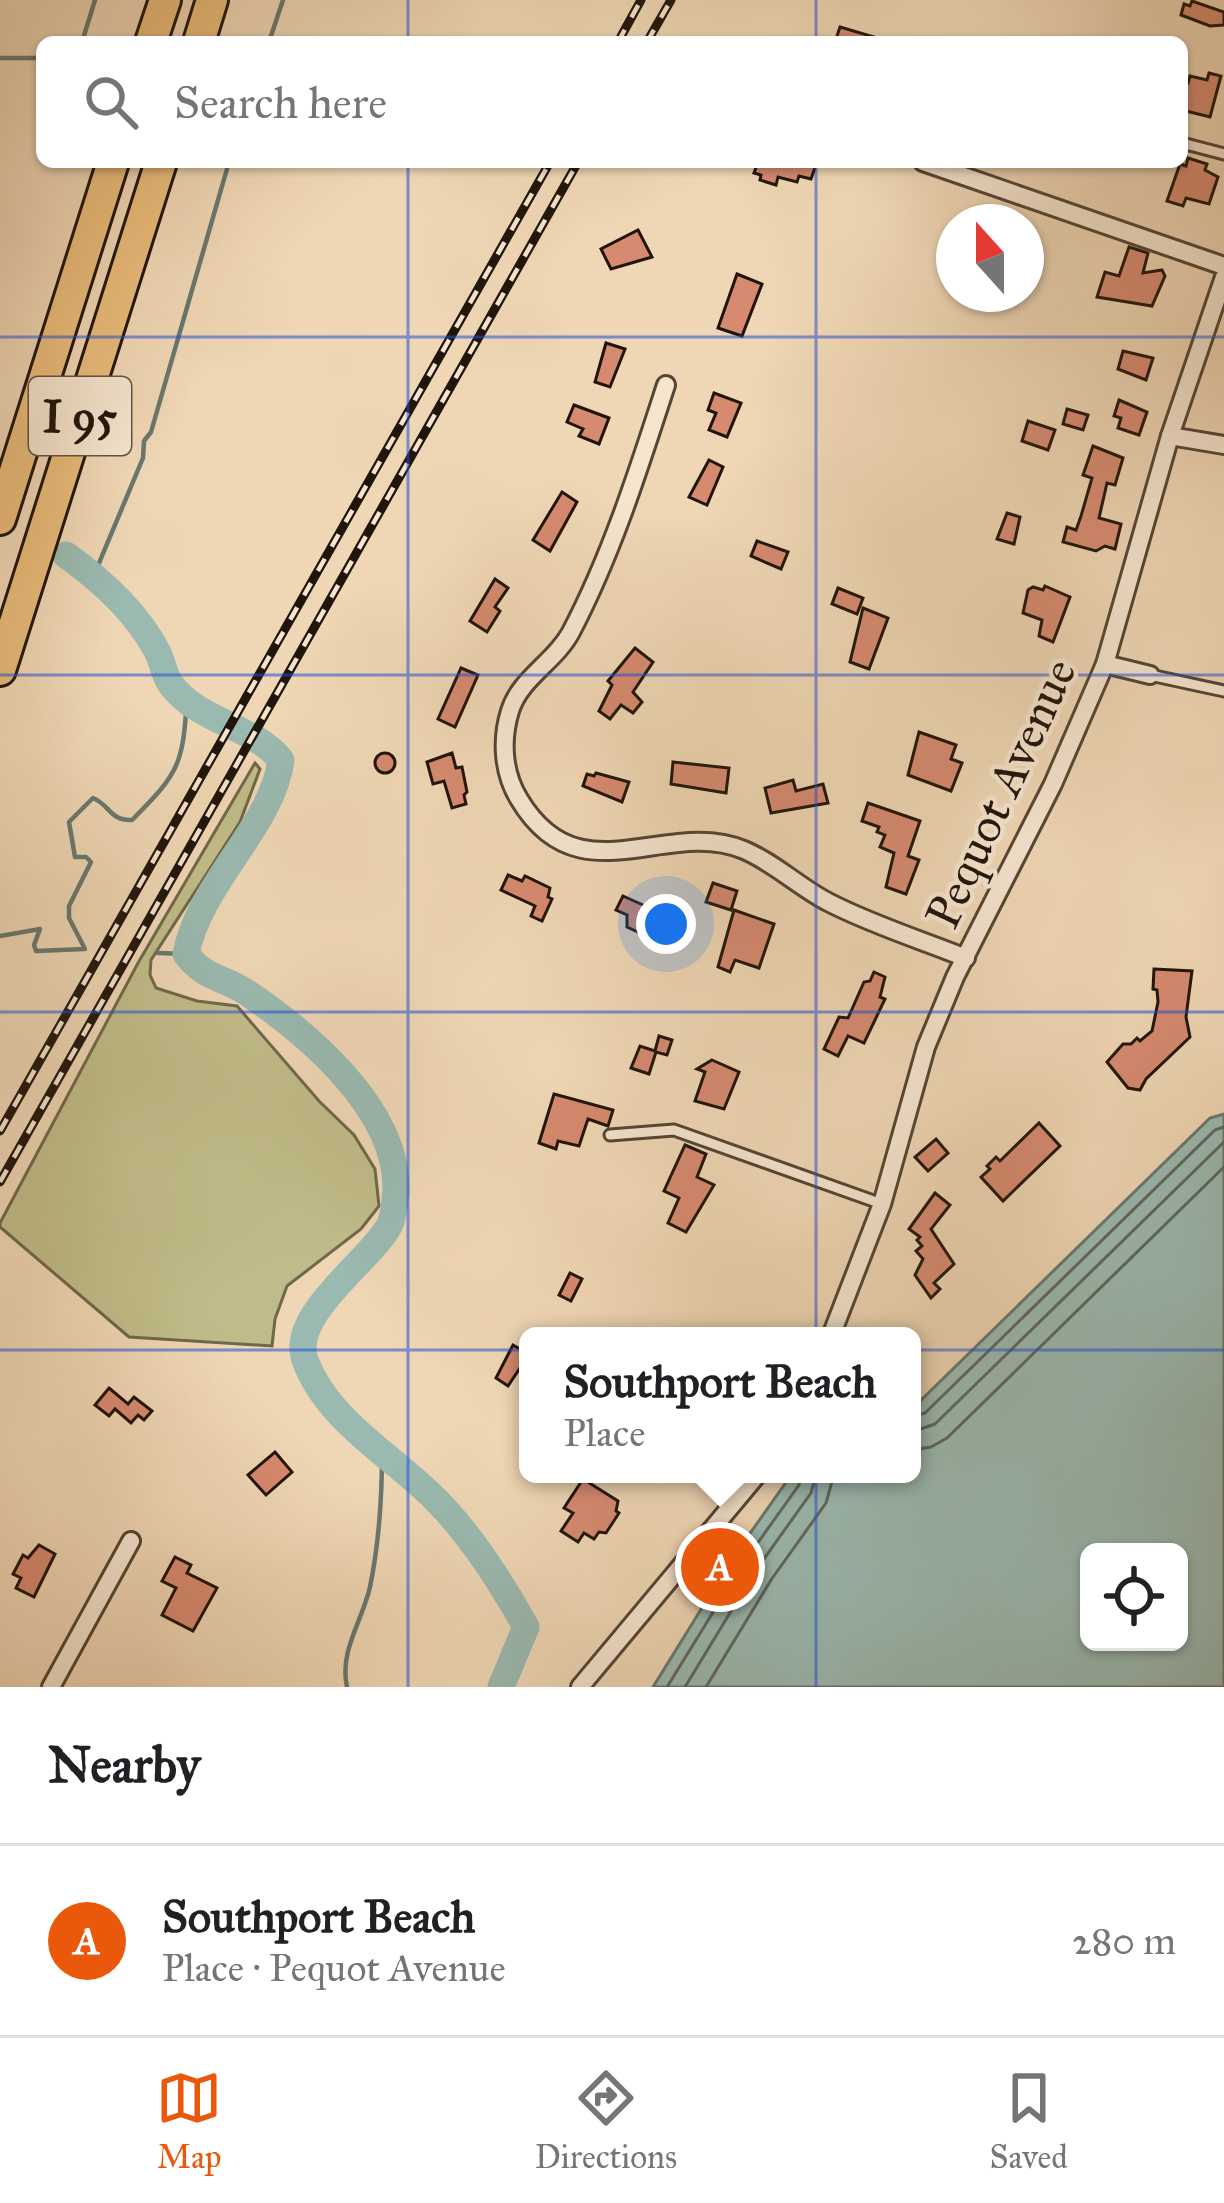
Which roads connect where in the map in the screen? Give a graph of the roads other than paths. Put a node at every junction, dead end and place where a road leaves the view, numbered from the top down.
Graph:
1 (165, 0) edge
2 (212, 0) edge
3 (154, 36) edge
4 (201, 36) edge
5 (1188, 145) edge
6 (1224, 154) edge
7 (111, 168) edge
8 (159, 168) edge
9 (940, 168) edge
10 (1224, 266) edge
11 (1224, 277) edge
12 (666, 385) dead end
13 (1170, 436) junction
14 (1224, 445) edge
15 (0, 519) edge
16 (1106, 664) junction
17 (0, 670) edge
18 (1150, 675) joint
19 (1224, 692) edge
20 (966, 958) junction
21 (610, 1135) dead end
22 (882, 1204) junction
23 (834, 1327) edge
24 (750, 1483) edge
25 (131, 1541) dead end
26 (51, 1687) edge
27 (580, 1687) edge

1 - 3 highway
2 - 4 highway
5 - 6 lane
7 - 15 highway, I 95
8 - 17 highway, I 95
9 - 10 street
11 - 13 street, Pequot Avenue
12 - 20 street
13 - 14 street
13 - 16 street, Pequot Avenue
16 - 18 street
16 - 20 street, Pequot Avenue
18 - 19 lane
20 - 22 street, Pequot Avenue
21 - 22 lane
22 - 23 street, Pequot Avenue
24 - 27 street
25 - 26 street

